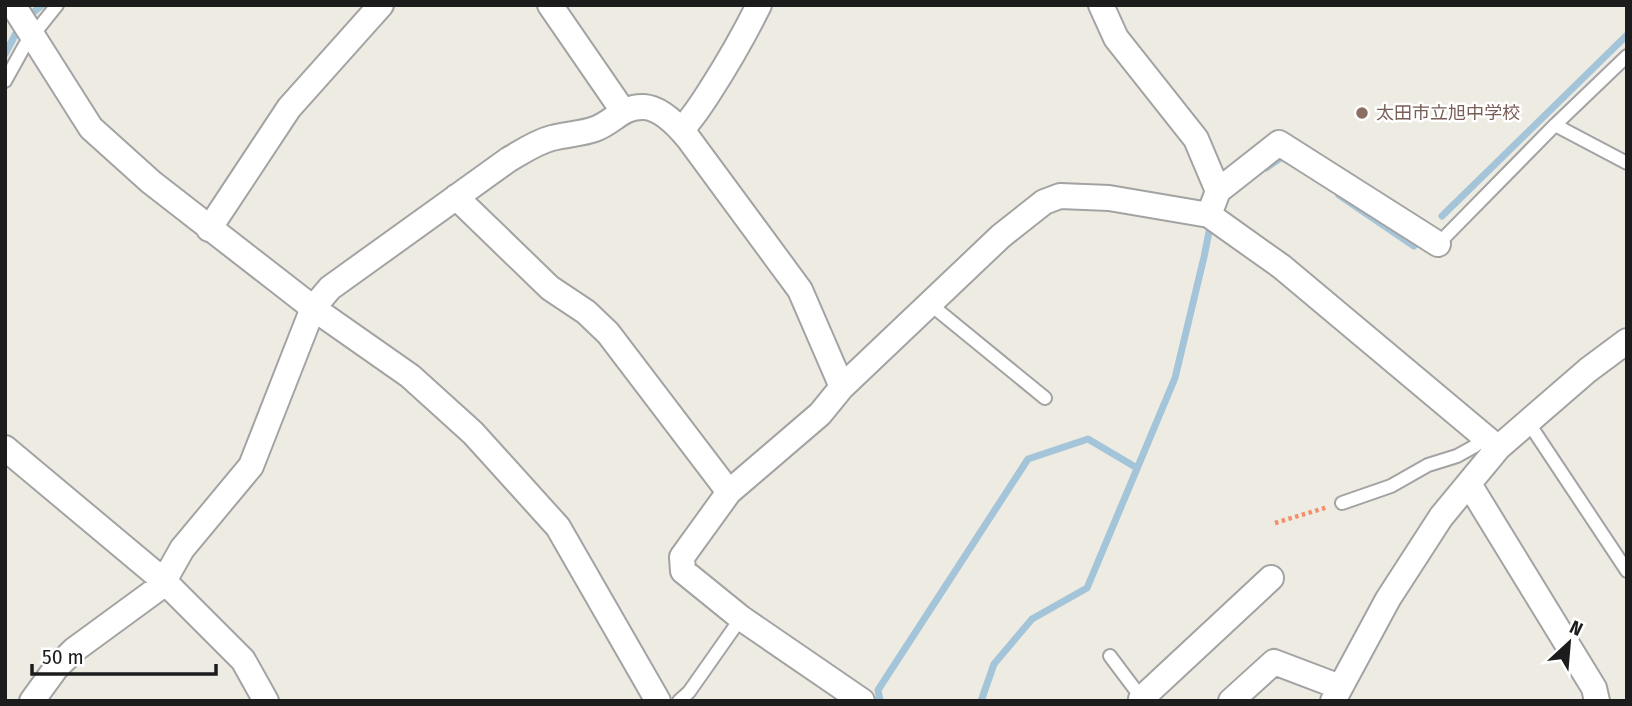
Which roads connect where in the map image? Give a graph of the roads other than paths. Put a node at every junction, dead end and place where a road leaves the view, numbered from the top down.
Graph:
1 (57, 5) edge
2 (381, 5) edge
3 (550, 5) edge
4 (759, 5) edge
5 (1101, 5) edge
6 (11, 11) edge
7 (33, 35) junction
8 (1627, 56) edge
9 (5, 81) edge
10 (623, 111) junction
11 (1555, 125) junction
12 (681, 130) junction
13 (1627, 163) edge
14 (1218, 191) junction
15 (456, 197) junction
16 (1209, 215) junction
17 (209, 229) junction
18 (1438, 244) joint
19 (930, 304) junction
20 (313, 308) junction
21 (1627, 341) edge
22 (842, 387) junction
23 (1045, 398) dead end
24 (1528, 422) junction
25 (1491, 442) junction
26 (5, 448) edge
27 (1469, 484) junction
28 (729, 492) junction
29 (1342, 503) road end
30 (1627, 570) edge
31 (1272, 578) dead end
32 (164, 581) junction
33 (741, 618) junction
34 (1110, 656) dead end
35 (1337, 694) edge
36 (1142, 700) edge
37 (32, 701) edge
38 (266, 701) edge
39 (658, 701) edge
40 (679, 701) edge
41 (862, 701) edge
42 (1231, 701) edge
43 (1597, 701) edge

1 - 7 lane
2 - 17 street
3 - 10 street
4 - 12 street
5 - 14 street
6 - 7 street
7 - 9 lane
7 - 17 street
8 - 11 lane
10 - 12 street
10 - 15 street
11 - 13 lane
11 - 18 lane
12 - 22 street
14 - 16 street
14 - 18 street
15 - 20 street
15 - 28 street
16 - 19 street
16 - 25 street
17 - 20 street
19 - 22 street
19 - 23 lane
20 - 32 street
20 - 39 street
21 - 24 street
22 - 28 street
24 - 25 street
24 - 30 lane
25 - 27 street
25 - 29 lane
26 - 32 street
27 - 35 street
27 - 43 street
28 - 33 street
31 - 36 street
32 - 37 street
32 - 38 street
33 - 40 lane
33 - 41 street
34 - 36 lane
35 - 42 street

